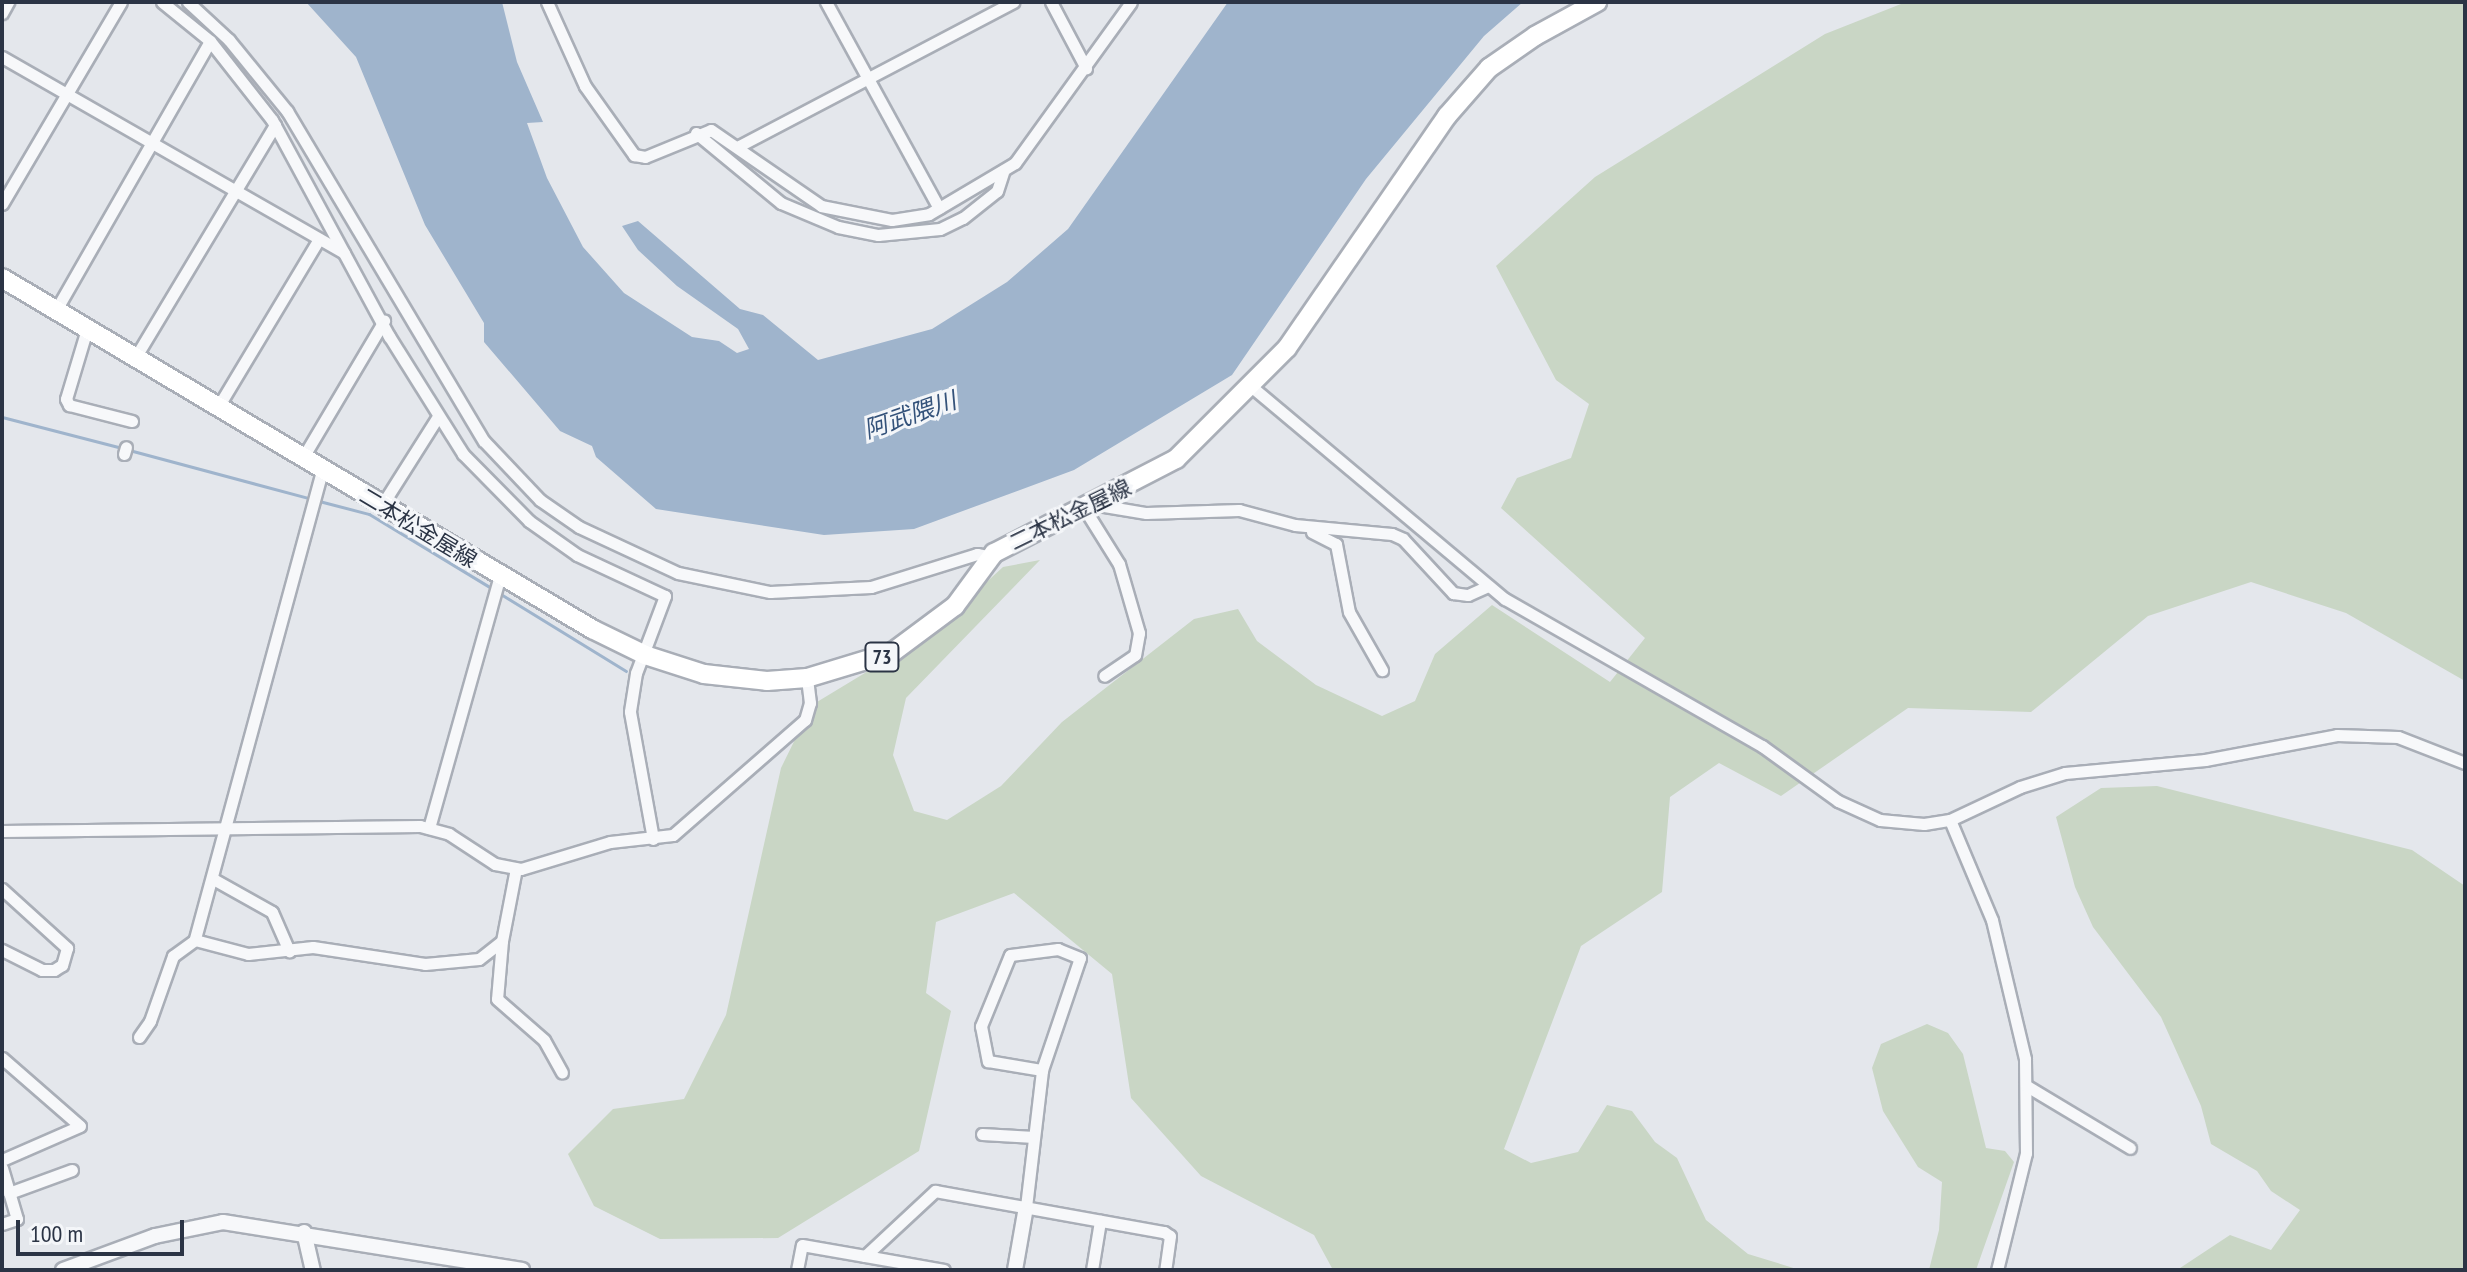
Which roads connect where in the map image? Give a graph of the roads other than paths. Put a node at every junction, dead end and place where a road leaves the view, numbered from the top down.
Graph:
1 (8, 2) edge
2 (121, 2) edge
3 (162, 2) edge
4 (188, 2) edge
5 (547, 2) edge
6 (826, 2) edge
7 (1013, 2) edge
8 (1051, 2) edge
9 (1131, 2) edge
10 (1597, 2) edge
11 (2, 13) edge
12 (210, 41) junction
13 (2, 57) edge
14 (1086, 68) junction
15 (863, 79) junction
16 (66, 94) junction
17 (275, 125) junction
18 (696, 133) junction
19 (153, 143) junction
20 (739, 146) junction
21 (1004, 170) junction
22 (236, 191) junction
23 (2, 204) edge
24 (939, 208) junction
25 (319, 239) junction
26 (344, 254) junction
27 (2, 278) edge
28 (56, 310) junction
29 (384, 321) junction
30 (87, 329) junction
31 (135, 358) junction
32 (1252, 387) junction
33 (218, 407) junction
34 (437, 418) junction
35 (132, 421) dead end
36 (302, 459) junction
37 (322, 471) junction
38 (382, 505) junction
39 (1088, 506) junction
40 (1302, 526) junction
41 (992, 557) junction
42 (497, 584) junction
43 (1488, 586) junction
44 (645, 655) junction
45 (1382, 670) dead end
46 (1104, 676) dead end
47 (807, 678) junction
48 (2465, 763) edge
49 (1950, 820) junction
50 (429, 828) junction
51 (226, 829) junction
52 (2, 831) edge
53 (653, 839) junction
54 (516, 868) junction
55 (215, 880) junction
56 (2, 889) edge
57 (195, 940) junction
58 (502, 941) junction
59 (2, 950) edge
60 (289, 951) junction
61 (139, 1037) dead end
62 (2, 1058) edge
63 (1042, 1070) junction
64 (562, 1072) dead end
65 (2027, 1086) junction
66 (982, 1134) dead end
67 (1034, 1137) junction
68 (2130, 1148) dead end
69 (2, 1160) edge
70 (2, 1168) edge
71 (72, 1170) dead end
72 (9, 1193) junction
73 (1026, 1207) junction
74 (1100, 1221) junction
75 (2, 1224) edge
76 (304, 1232) junction
77 (865, 1256) junction
78 (63, 1270) edge
79 (313, 1270) edge
80 (522, 1270) edge
81 (797, 1270) edge
82 (944, 1270) edge
83 (1015, 1270) edge
84 (1092, 1270) edge
85 (1165, 1270) edge
86 (1997, 1270) edge

1 - 11 street
2 - 16 street
3 - 12 street
4 - 41 street
5 - 18 street
6 - 15 street
7 - 15 street
8 - 14 street
9 - 14 street
10 - 32 main road, 二本松金屋線 / 73
12 - 17 street
12 - 19 street
13 - 16 street
14 - 21 street
15 - 20 street
15 - 24 street
16 - 19 street
16 - 23 street
17 - 22 street
17 - 26 street
18 - 20 street
18 - 21 street
19 - 22 street
19 - 28 street
20 - 24 street
21 - 24 street
22 - 25 street
22 - 31 street
25 - 26 street
25 - 33 street
26 - 29 street
27 - 28 main road, 二本松金屋線 / 73
28 - 30 main road, 二本松金屋線 / 73
29 - 34 street
29 - 36 street
30 - 31 main road, 二本松金屋線 / 73
30 - 35 street
31 - 33 main road, 二本松金屋線 / 73
32 - 39 main road, 二本松金屋線 / 73
32 - 43 street
33 - 36 main road, 二本松金屋線 / 73
34 - 38 street
34 - 44 street
36 - 37 main road, 二本松金屋線 / 73
37 - 38 main road, 二本松金屋線 / 73
37 - 51 street
38 - 42 main road, 二本松金屋線 / 73
39 - 40 street
39 - 41 main road, 二本松金屋線 / 73
39 - 46 street
40 - 43 street
40 - 45 street
41 - 47 main road, 二本松金屋線 / 73
42 - 44 main road, 二本松金屋線 / 73
42 - 50 street
43 - 49 street
44 - 47 main road, 二本松金屋線 / 73
44 - 53 street
47 - 53 street
48 - 49 street
49 - 65 street
50 - 51 street
50 - 54 street
51 - 52 street
51 - 55 street
53 - 54 street
54 - 58 street
55 - 57 street
55 - 60 street
56 - 59 street
57 - 60 street
57 - 61 street
58 - 60 street
58 - 64 street
62 - 69 street
63 - 63 street
63 - 67 street
65 - 68 street
65 - 86 street
66 - 67 street
67 - 73 street
70 - 72 street
71 - 72 street
72 - 75 street
73 - 74 street
73 - 77 street
73 - 83 street
74 - 84 street
74 - 85 street
76 - 78 street
76 - 79 street
76 - 80 street
77 - 81 street
77 - 82 street

